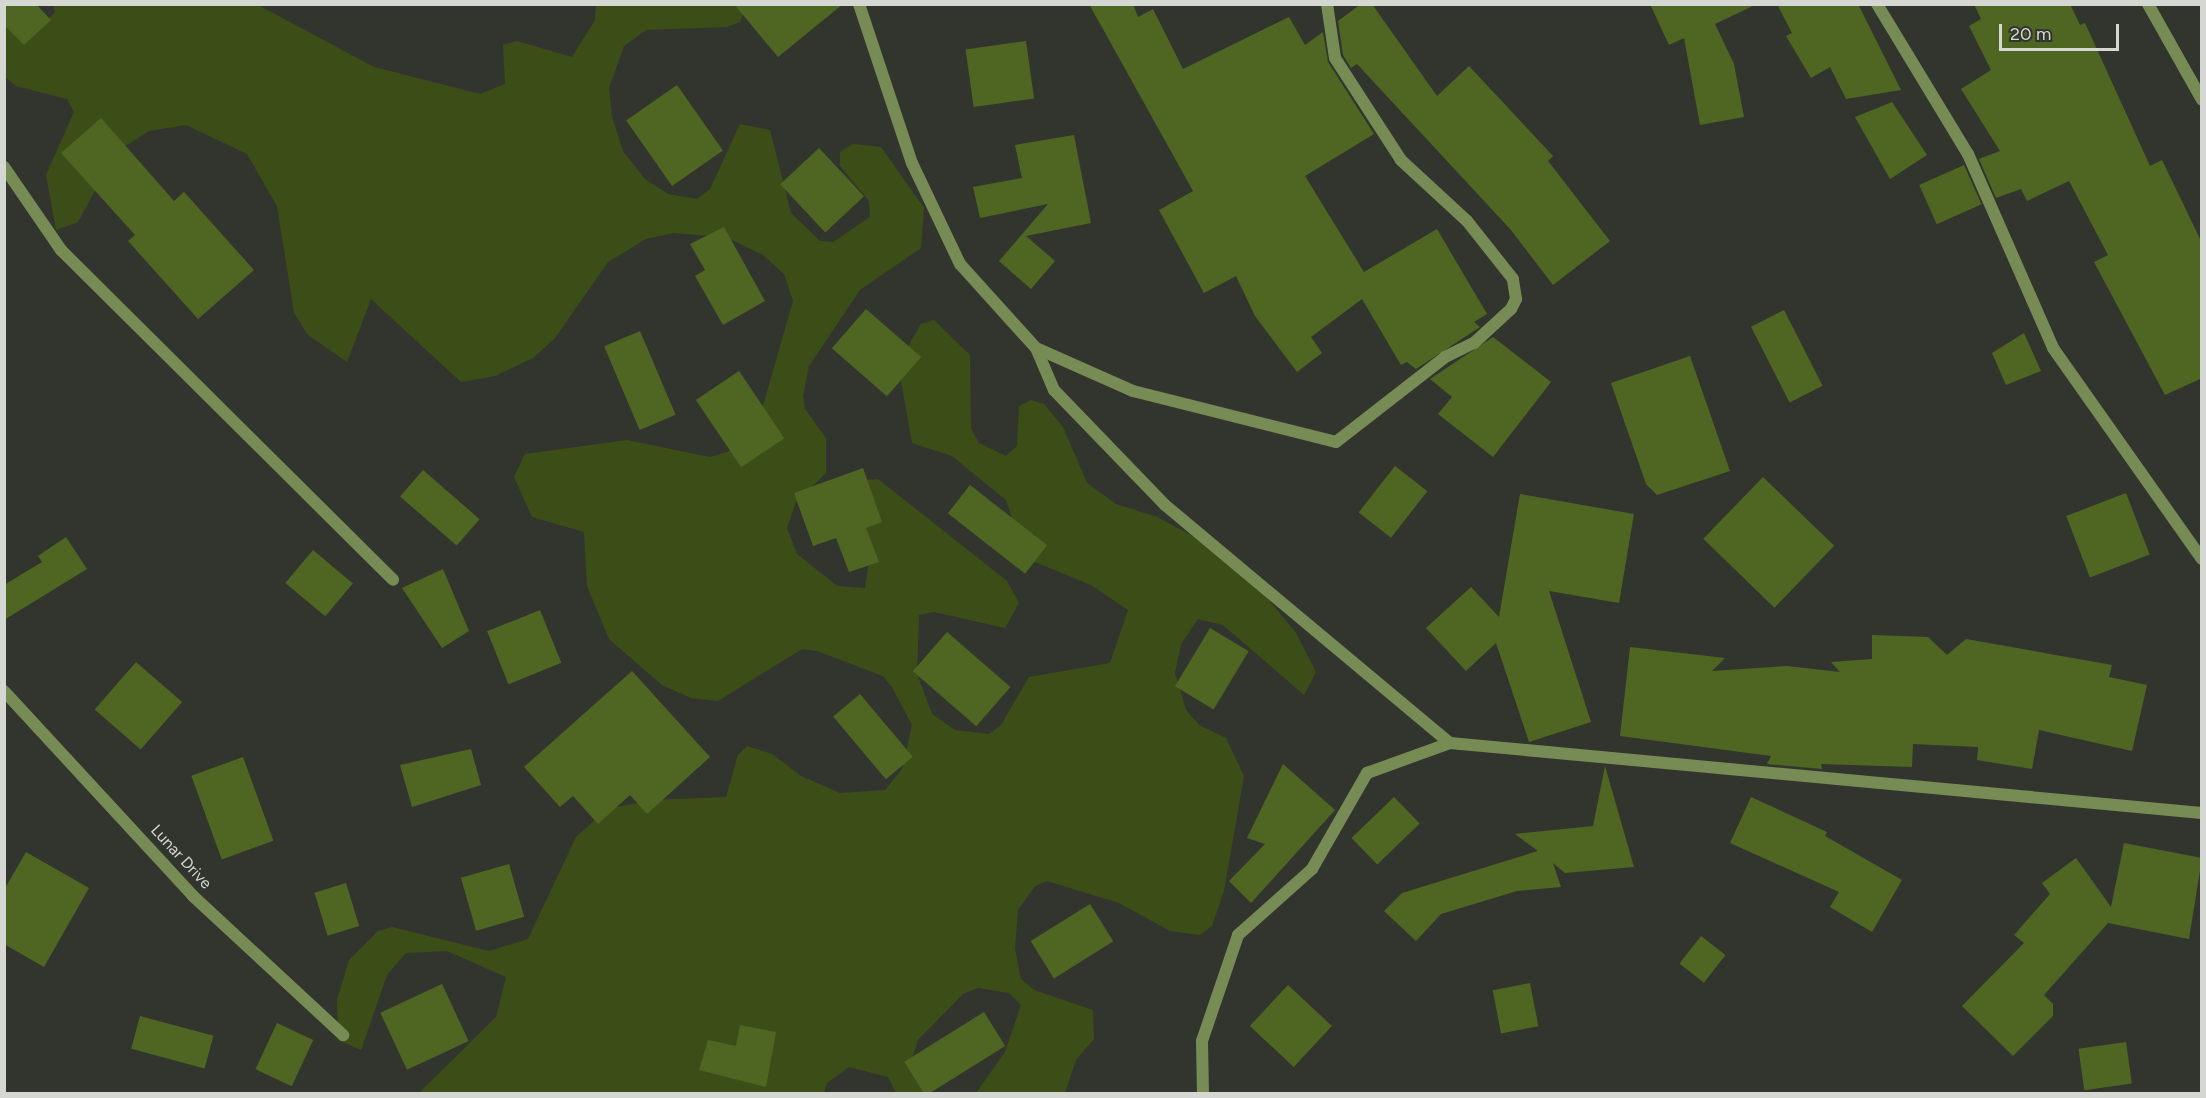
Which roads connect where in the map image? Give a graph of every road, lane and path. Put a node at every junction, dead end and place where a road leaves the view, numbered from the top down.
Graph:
1 (859, 4) edge
2 (1327, 4) edge
3 (1877, 4) edge
4 (2148, 4) edge
5 (2202, 100) edge
6 (4, 167) edge
7 (1036, 348) junction
8 (2202, 559) edge
9 (393, 580) dead end
10 (4, 691) edge
11 (1450, 743) junction
12 (2202, 813) edge
13 (343, 1035) dead end
14 (1203, 1094) edge

1 - 7 street
2 - 7 street
3 - 8 street
4 - 5 street
6 - 9 street
7 - 11 street
10 - 13 street, Lunar Drive
11 - 12 street
11 - 14 street

